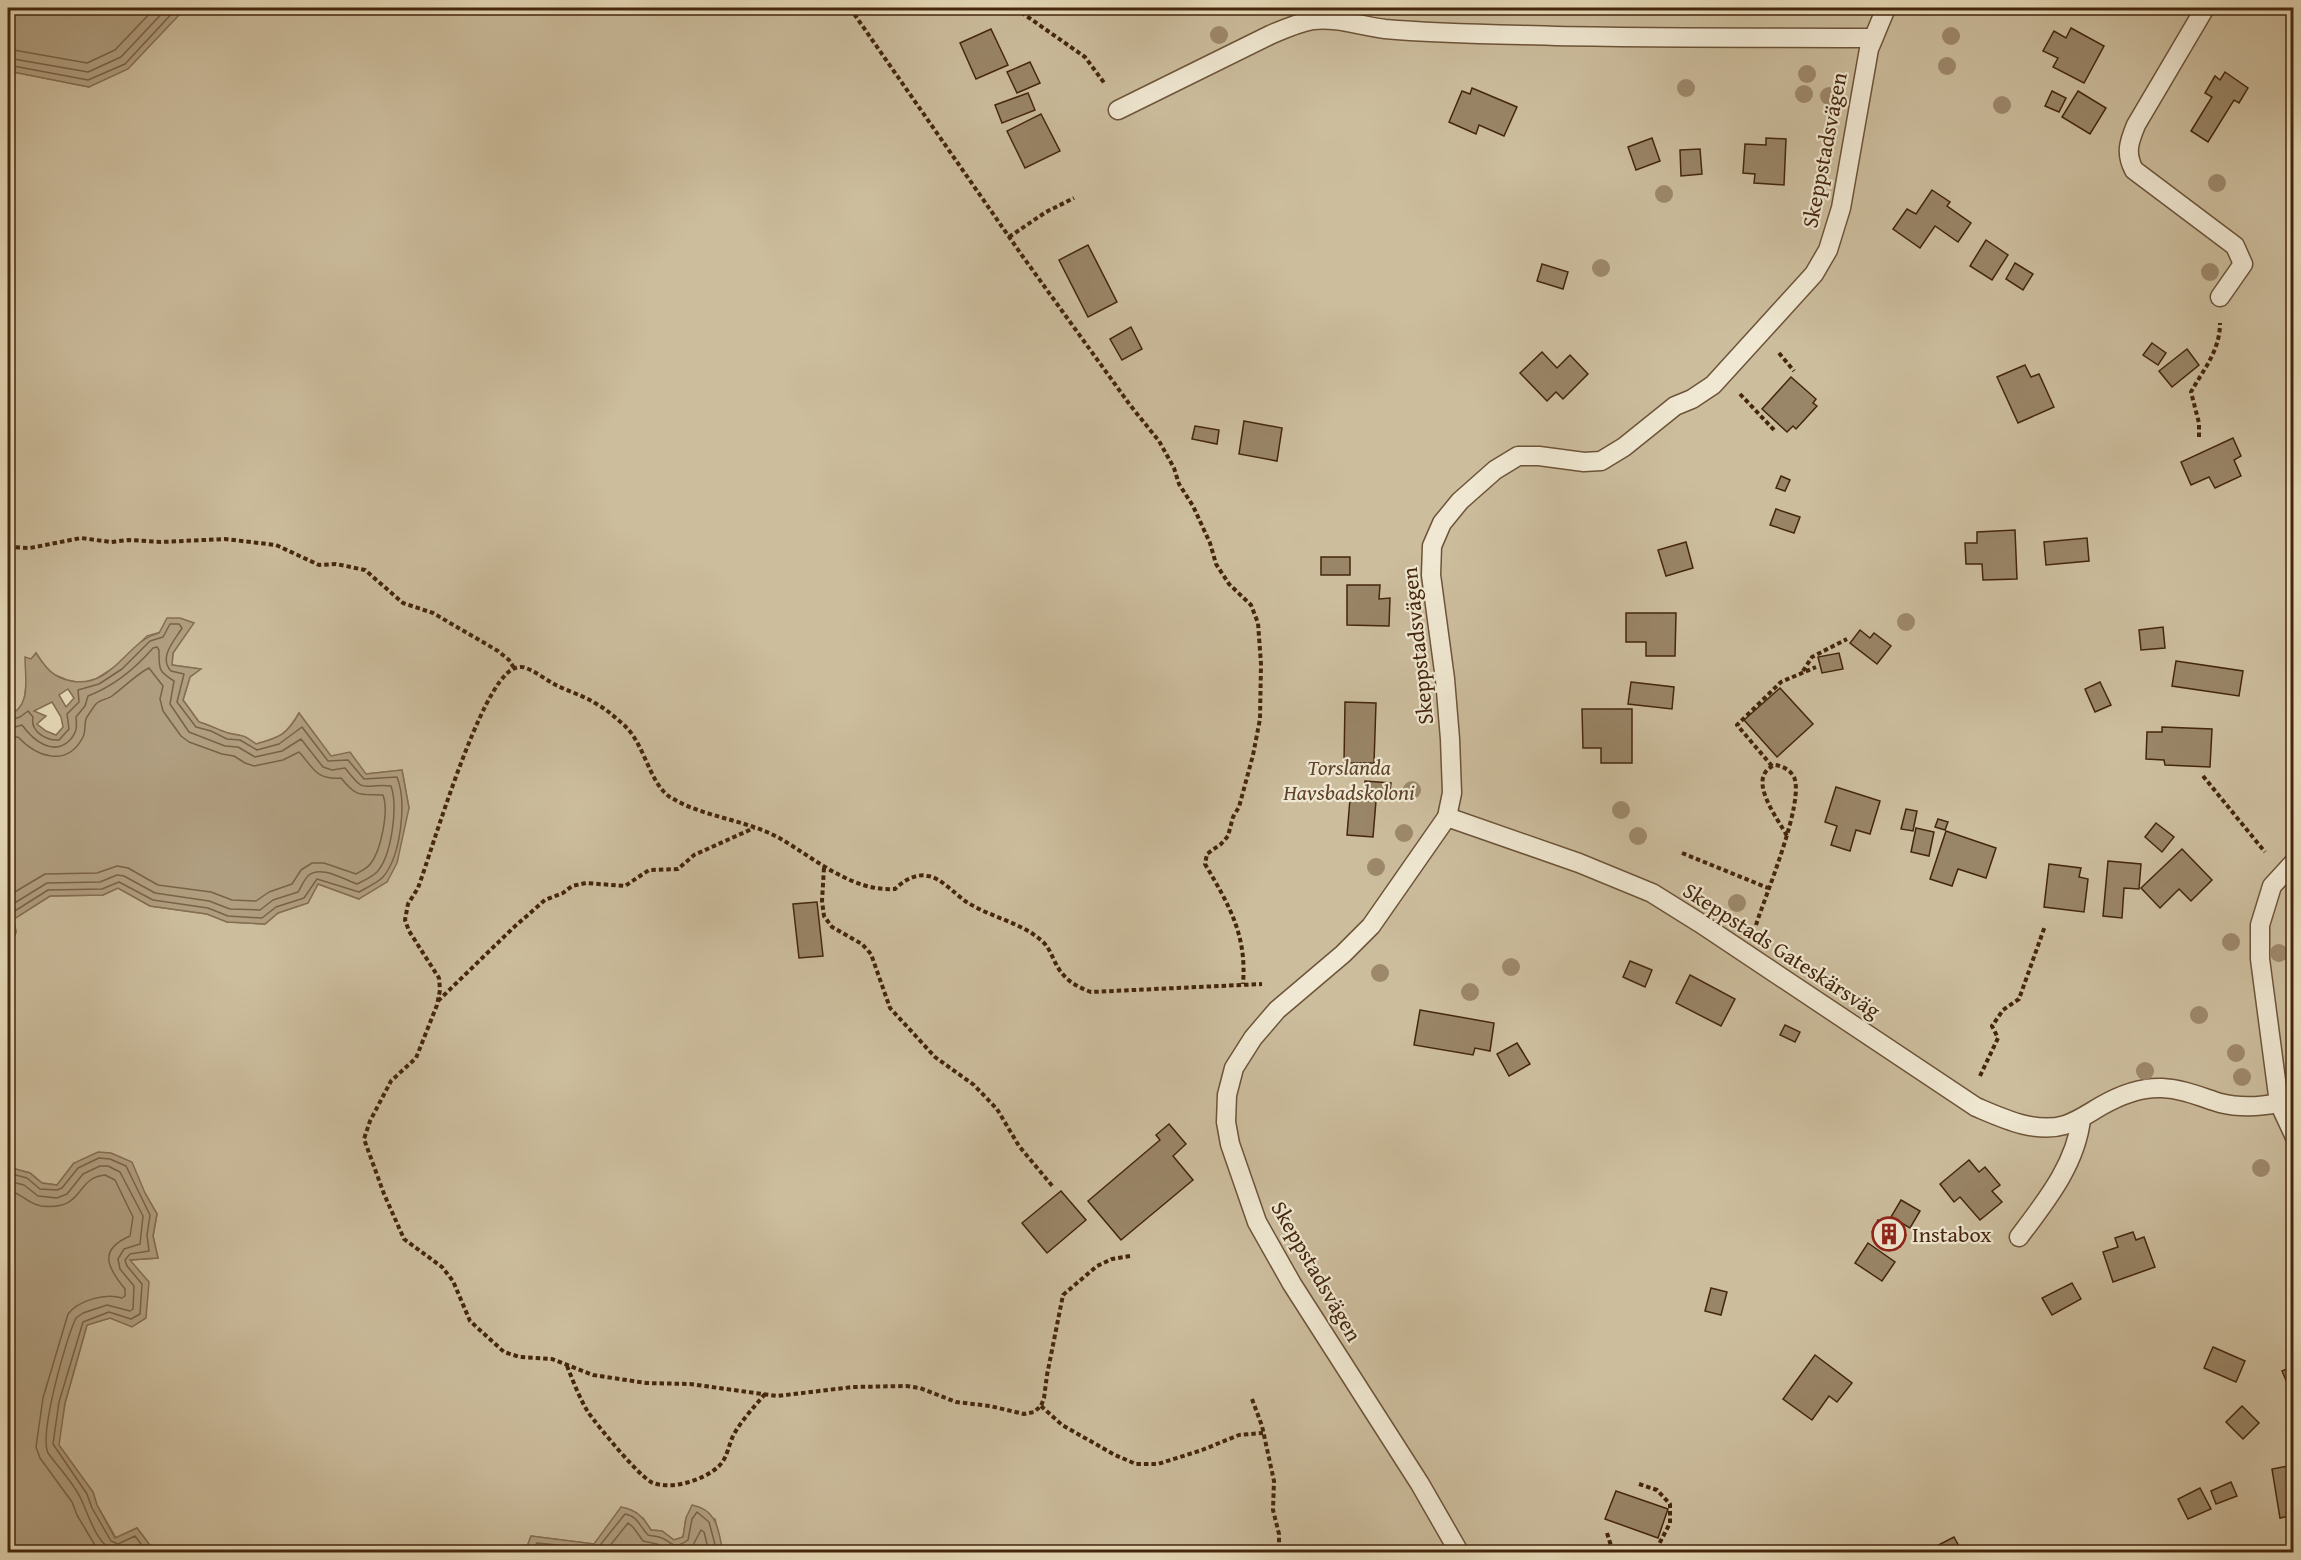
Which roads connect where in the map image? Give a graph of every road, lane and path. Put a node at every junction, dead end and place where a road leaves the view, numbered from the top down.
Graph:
1 (850, 8) edge
2 (1015, 8) edge
3 (1886, 8) edge
4 (2205, 8) edge
5 (1873, 38) junction
6 (1118, 110) joint
7 (1074, 198) dead end
8 (1009, 237) junction
9 (2220, 297) joint
10 (1772, 346) dead end
11 (1794, 371) dead end
12 (1740, 394) dead end
13 (1775, 431) dead end
14 (2199, 437) dead end
15 (8, 547) edge
16 (1847, 639) dead end
17 (1816, 667) dead end
18 (514, 668) junction
19 (1803, 672) junction
20 (1772, 766) junction
21 (2203, 776) dead end
22 (1447, 817) junction
23 (754, 827) junction
24 (1787, 836) junction
25 (1682, 853) dead end
26 (2290, 866) edge
27 (824, 867) junction
28 (1768, 888) junction
29 (2045, 926) dead end
30 (1744, 953) junction
31 (1243, 984) junction
32 (1305, 986) junction
33 (437, 1002) junction
34 (1968, 1101) junction
35 (2279, 1103) junction
36 (2081, 1119) junction
37 (2294, 1135) edge
38 (1054, 1188) dead end
39 (2019, 1237) dead end
40 (1130, 1256) dead end
41 (566, 1365) junction
42 (765, 1394) junction
43 (1252, 1399) dead end
44 (1041, 1406) junction
45 (1263, 1433) junction
46 (1639, 1484) dead end
47 (1607, 1533) dead end
48 (1279, 1552) edge
49 (1459, 1552) edge
50 (1613, 1552) edge
51 (1654, 1552) edge

1 - 8 path
2 - 6 path
3 - 5 lane, Skeppstadsvägen
4 - 9 lane
5 - 6 lane
5 - 22 lane, Skeppstadsvägen
7 - 8 path
8 - 31 path
9 - 14 path
10 - 11 path
12 - 13 path
15 - 18 path
16 - 19 path
17 - 19 path
18 - 23 path
18 - 33 path
19 - 20 path
20 - 24 path
20 - 24 path
21 - 26 path
22 - 30 lane, Skeppstads Gateskärsväg
22 - 32 lane, Skeppstadsvägen
23 - 27 path
23 - 33 path
24 - 28 path
25 - 28 path
26 - 35 lane
27 - 31 path
27 - 38 path
28 - 30 path
29 - 34 path
30 - 34 lane, Skeppstads Gateskärsväg
31 - 32 path
32 - 49 lane, Skeppstadsvägen
33 - 41 path
34 - 36 lane, Skeppstads Gateskärsväg
35 - 36 lane, Skeppstads Gateskärsväg
35 - 37 lane
36 - 39 lane
40 - 44 path
41 - 42 path
41 - 42 path
42 - 44 path
43 - 45 path
44 - 45 path
45 - 48 path
46 - 51 path
47 - 50 path

